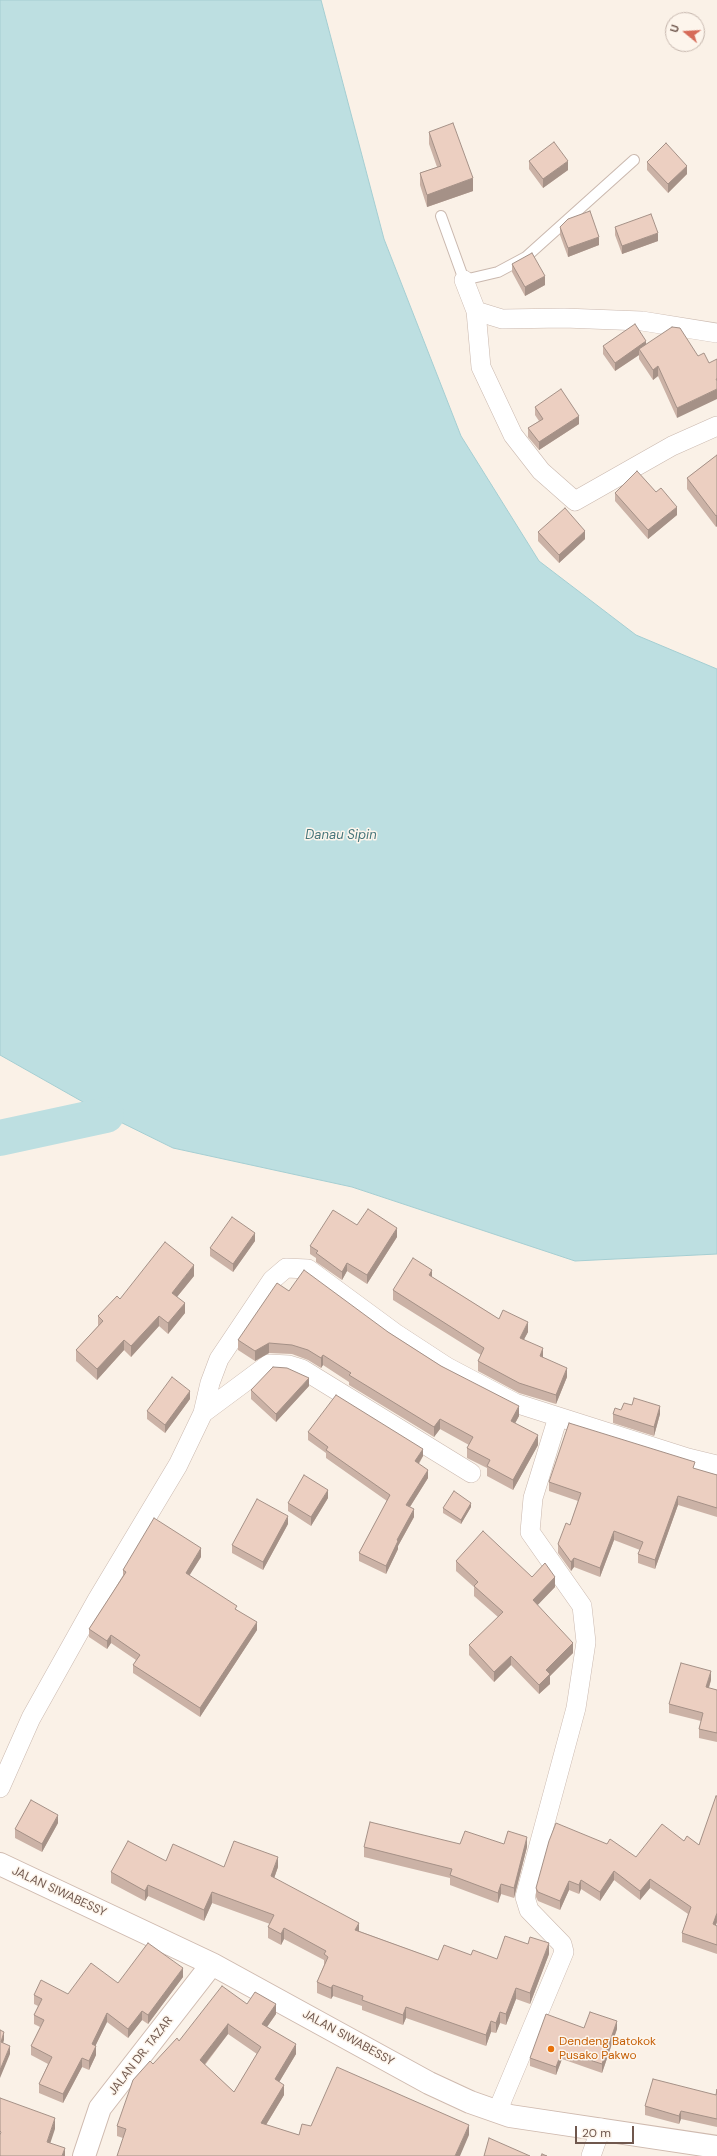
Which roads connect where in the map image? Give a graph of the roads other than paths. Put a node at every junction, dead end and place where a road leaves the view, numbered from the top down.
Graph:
1 (634, 160) dead end
2 (440, 216) dead end
3 (464, 280) junction
4 (476, 311) junction
5 (717, 333) edge
6 (717, 426) edge
7 (203, 1413) junction
8 (558, 1417) junction
9 (717, 1465) edge
10 (471, 1472) dead end
11 (0, 1788) edge
12 (0, 1864) edge
13 (212, 1964) junction
14 (497, 2112) junction
15 (601, 2128) junction
16 (717, 2147) edge
17 (84, 2156) edge
18 (591, 2156) edge

1 - 3 lane
2 - 3 lane
3 - 4 street
4 - 5 street
4 - 6 street
7 - 8 street
7 - 10 street
7 - 11 street
8 - 9 street
8 - 14 street
12 - 13 main road, JALAN SIWABESSY
13 - 14 main road, JALAN SIWABESSY
13 - 17 main road, JALAN DR. TAZAR
14 - 15 main road, JALAN SIWABESSY
15 - 16 main road, JALAN SIWABESSY
15 - 18 street

